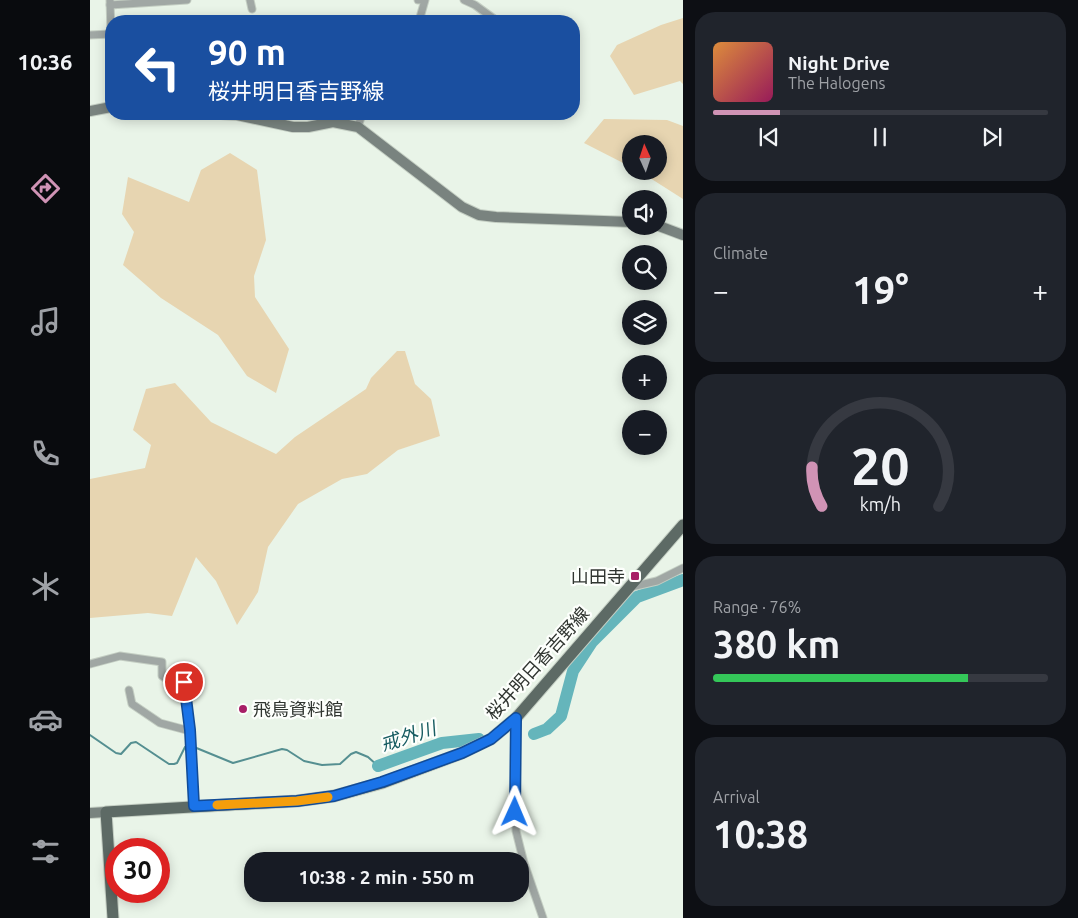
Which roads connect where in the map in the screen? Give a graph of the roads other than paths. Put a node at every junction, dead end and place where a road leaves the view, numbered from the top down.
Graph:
1 (187, 0) edge
2 (250, 0) edge
3 (425, 0) edge
4 (464, 0) edge
5 (110, 2) edge
6 (252, 9) dead end
7 (110, 15) edge
8 (421, 15) edge
9 (489, 15) edge
10 (105, 34) edge
11 (90, 35) edge
12 (105, 107) edge
13 (90, 111) edge
14 (262, 120) edge
15 (281, 120) edge
16 (360, 120) edge
17 (287, 126) junction
18 (358, 127) junction
19 (622, 222) edge
20 (667, 229) edge
21 (683, 234) edge
22 (683, 525) edge
23 (683, 568) edge
24 (628, 588) junction
25 (90, 664) edge
26 (129, 690) dead end
27 (516, 718) junction
28 (190, 730) junction
29 (194, 806) junction
30 (106, 812) junction
31 (90, 813) edge
32 (113, 918) edge
33 (543, 918) edge

1 - 5 street
2 - 6 street
3 - 8 street
4 - 9 street
5 - 7 street
10 - 11 street
12 - 13 street
14 - 17 street
15 - 17 street
16 - 18 street
17 - 18 street
18 - 19 street
20 - 21 street
22 - 24 main road, 桜井明日香吉野線
23 - 24 street
24 - 27 main road, 桜井明日香吉野線
25 - 28 street
26 - 28 street
27 - 29 main road, 桜井明日香吉野線
27 - 33 street
28 - 29 street
29 - 30 main road, 桜井明日香吉野線
30 - 31 street
30 - 32 main road

